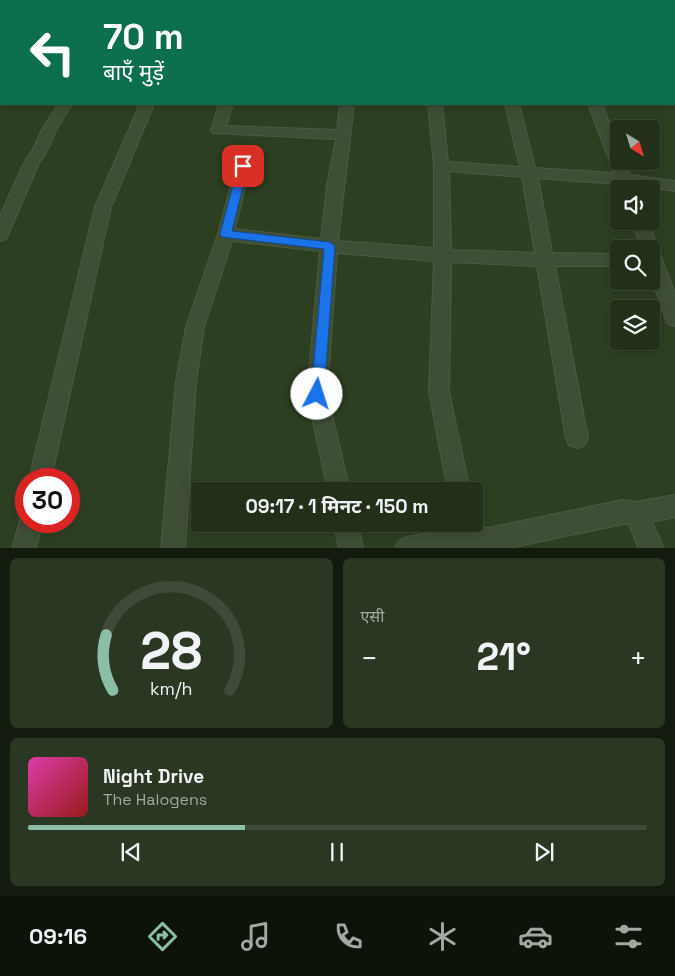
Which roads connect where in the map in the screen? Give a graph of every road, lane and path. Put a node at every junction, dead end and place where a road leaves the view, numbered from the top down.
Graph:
1 (64, 105) edge
2 (147, 105) edge
3 (226, 105) edge
4 (347, 105) edge
5 (435, 105) edge
6 (512, 105) edge
7 (595, 105) edge
8 (344, 135) junction
9 (243, 166) dead end
10 (441, 166) junction
11 (529, 172) junction
12 (624, 180) edge
13 (610, 182) edge
14 (660, 185) edge
15 (675, 186) edge
16 (226, 234) junction
17 (0, 235) edge
18 (329, 246) junction
19 (443, 256) junction
20 (546, 259) junction
21 (610, 260) edge
22 (660, 277) edge
23 (675, 319) edge
24 (577, 438) dead end
25 (43, 468) edge
26 (337, 482) edge
27 (457, 482) edge
28 (675, 506) edge
29 (636, 514) junction
30 (348, 532) edge
31 (27, 533) edge
32 (478, 538) edge
33 (24, 548) edge
34 (173, 548) edge
35 (351, 548) edge
36 (407, 548) edge
37 (652, 548) edge

1 - 17 street
2 - 25 street
3 - 8 street
4 - 8 street
5 - 10 street
6 - 11 street
7 - 12 street
8 - 18 street
9 - 16 street
10 - 11 street
10 - 19 street
11 - 13 street
11 - 20 street
14 - 15 street
16 - 18 street
16 - 34 street
18 - 19 street
18 - 26 street
19 - 20 street
19 - 27 street
20 - 21 street
20 - 24 street
22 - 23 street
28 - 29 street
29 - 32 street
29 - 37 street
30 - 35 street
31 - 33 street
32 - 36 street

